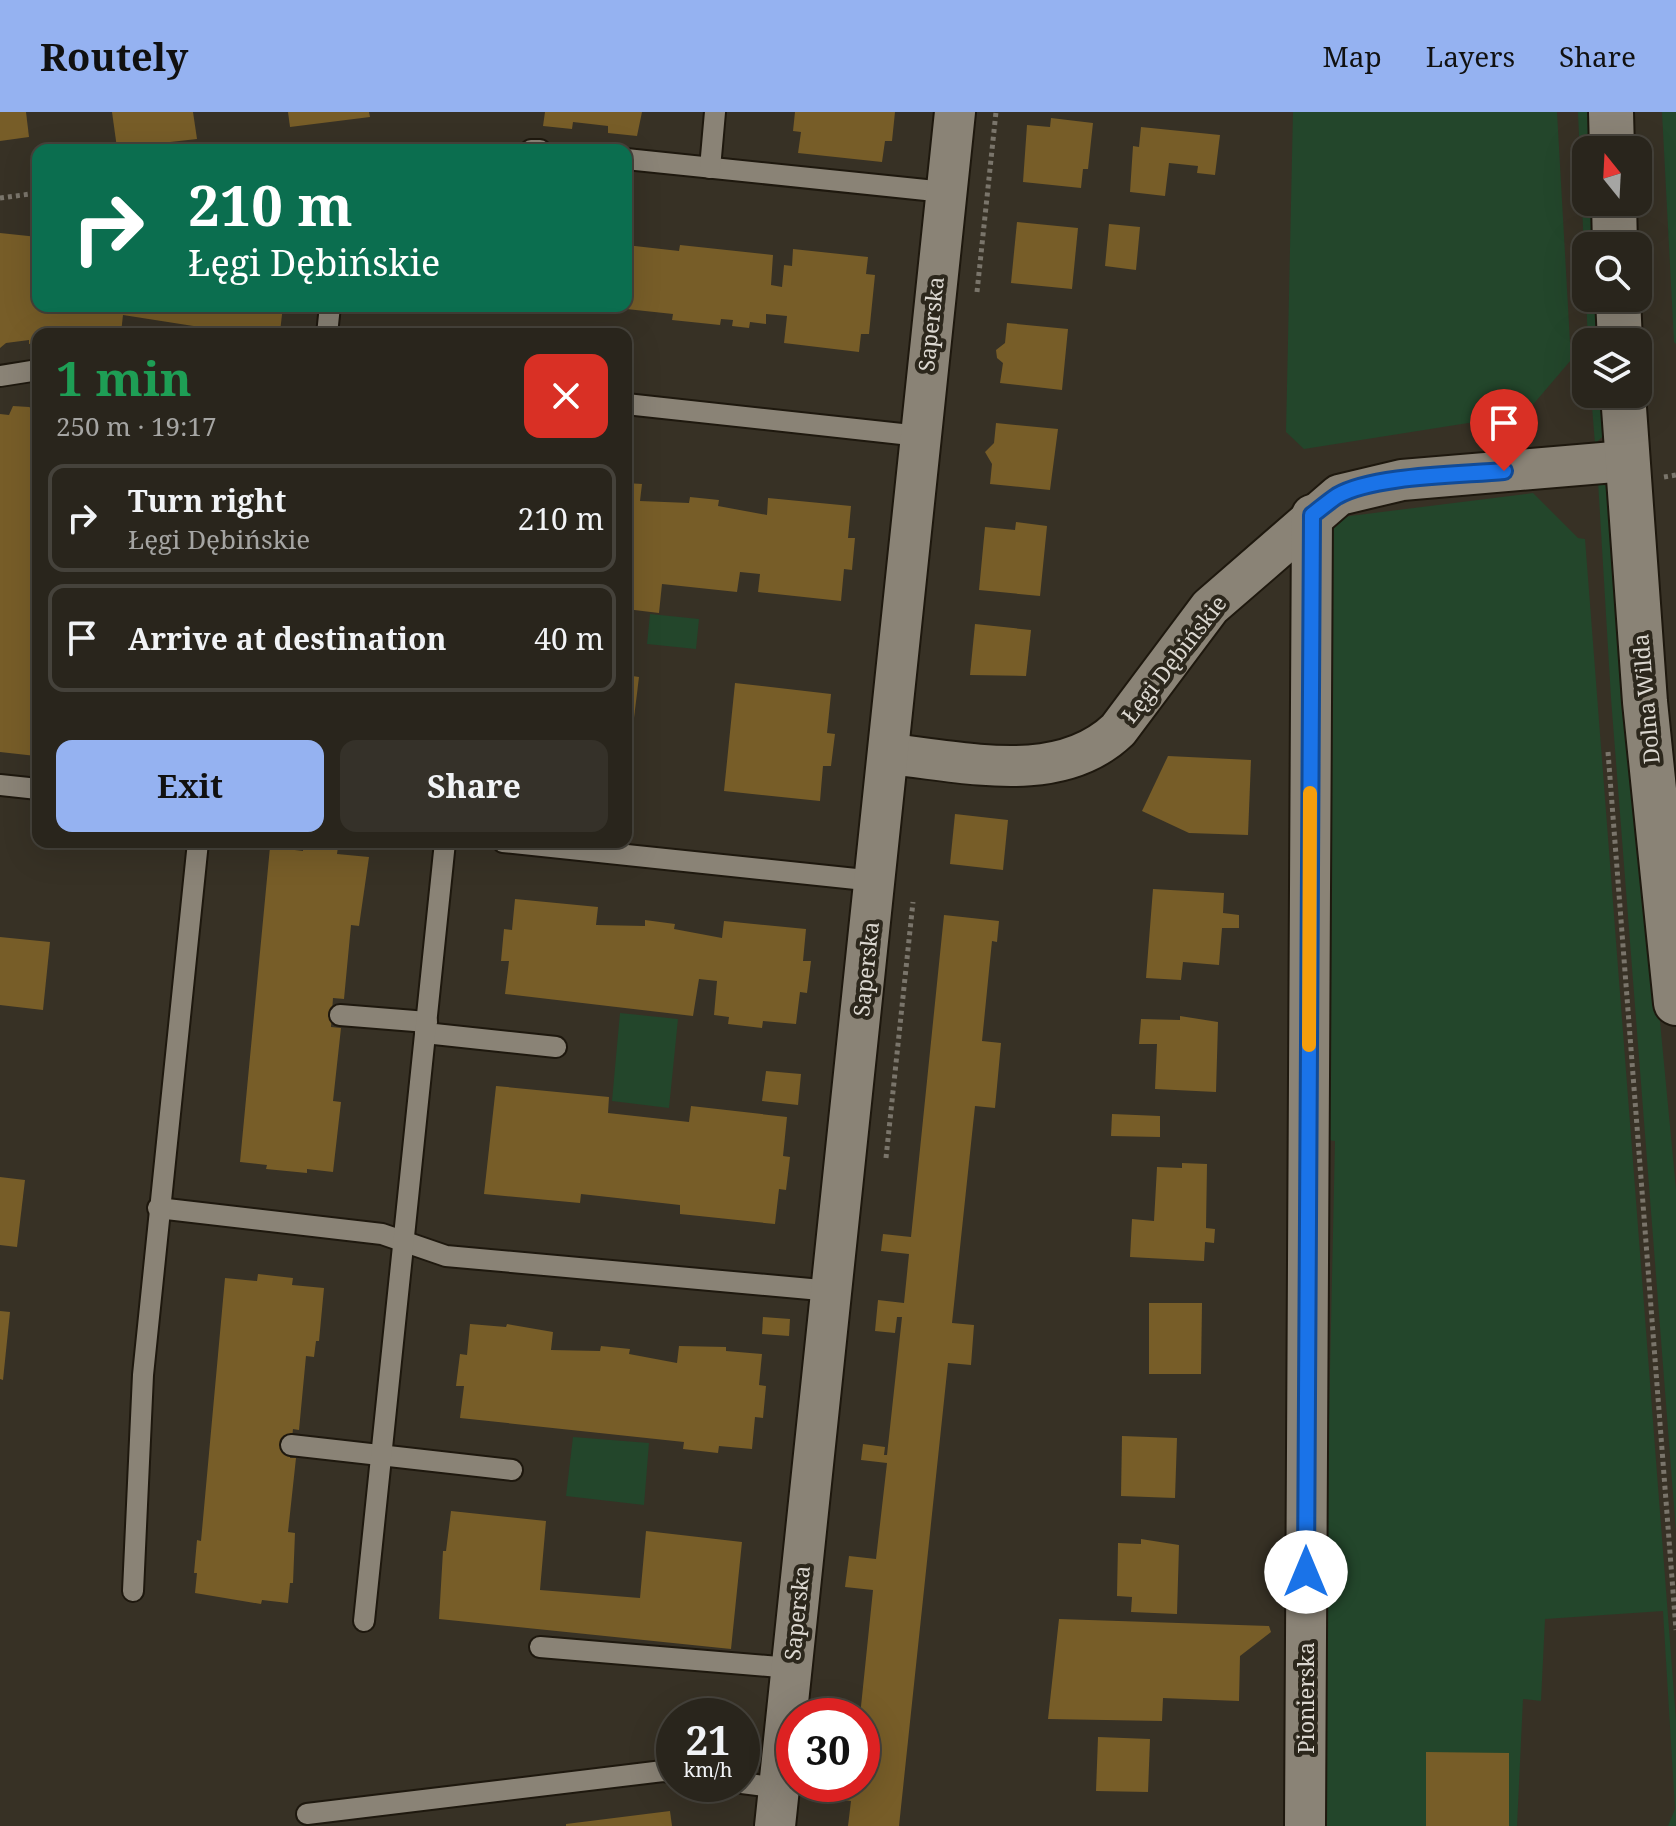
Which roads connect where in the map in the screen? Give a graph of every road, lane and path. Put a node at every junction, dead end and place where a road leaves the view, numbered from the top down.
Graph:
1 (715, 112) edge
2 (955, 112) edge
3 (1611, 112) edge
4 (1598, 136) edge
5 (632, 160) edge
6 (710, 168) junction
7 (945, 192) junction
8 (32, 194) edge
9 (0, 198) edge
10 (32, 371) edge
11 (0, 376) edge
12 (632, 405) edge
13 (1608, 408) edge
14 (920, 436) junction
15 (1626, 461) junction
16 (1312, 515) junction
17 (1607, 746) dead end
18 (888, 754) junction
19 (0, 785) edge
20 (32, 788) edge
21 (197, 848) edge
22 (444, 848) edge
23 (560, 848) edge
24 (875, 881) junction
25 (1676, 1003) edge
26 (340, 1015) dead end
27 (426, 1027) junction
28 (556, 1047) dead end
29 (158, 1208) junction
30 (404, 1241) junction
31 (832, 1291) junction
32 (291, 1445) dead end
33 (381, 1455) junction
34 (512, 1470) dead end
35 (133, 1591) dead end
36 (364, 1621) dead end
37 (1676, 1630) edge
38 (540, 1647) dead end
39 (791, 1668) junction
40 (656, 1772) edge
41 (765, 1799) edge
42 (307, 1814) dead end
43 (1305, 1826) edge

1 - 6 lane
2 - 7 street, Saperska
3 - 4 main road
5 - 6 lane
6 - 7 lane
7 - 14 street, Saperska
8 - 9 path
10 - 11 lane
12 - 14 lane
13 - 15 main road, Dolna Wilda
14 - 18 street, Saperska
15 - 16 street, Łęgi Dębińskie
15 - 25 main road, Dolna Wilda
16 - 18 street, Łęgi Dębińskie
16 - 43 street, Pionierska
17 - 37 path
18 - 24 street, Saperska
19 - 20 lane
21 - 29 lane
22 - 27 lane
23 - 24 lane
24 - 31 street, Saperska
26 - 27 lane
27 - 28 lane
27 - 30 lane
29 - 30 lane
29 - 35 lane
30 - 31 lane
30 - 33 lane
31 - 39 street, Saperska
32 - 33 lane
33 - 34 lane
33 - 36 lane
38 - 39 lane
39 - 41 street, Saperska
40 - 42 lane

